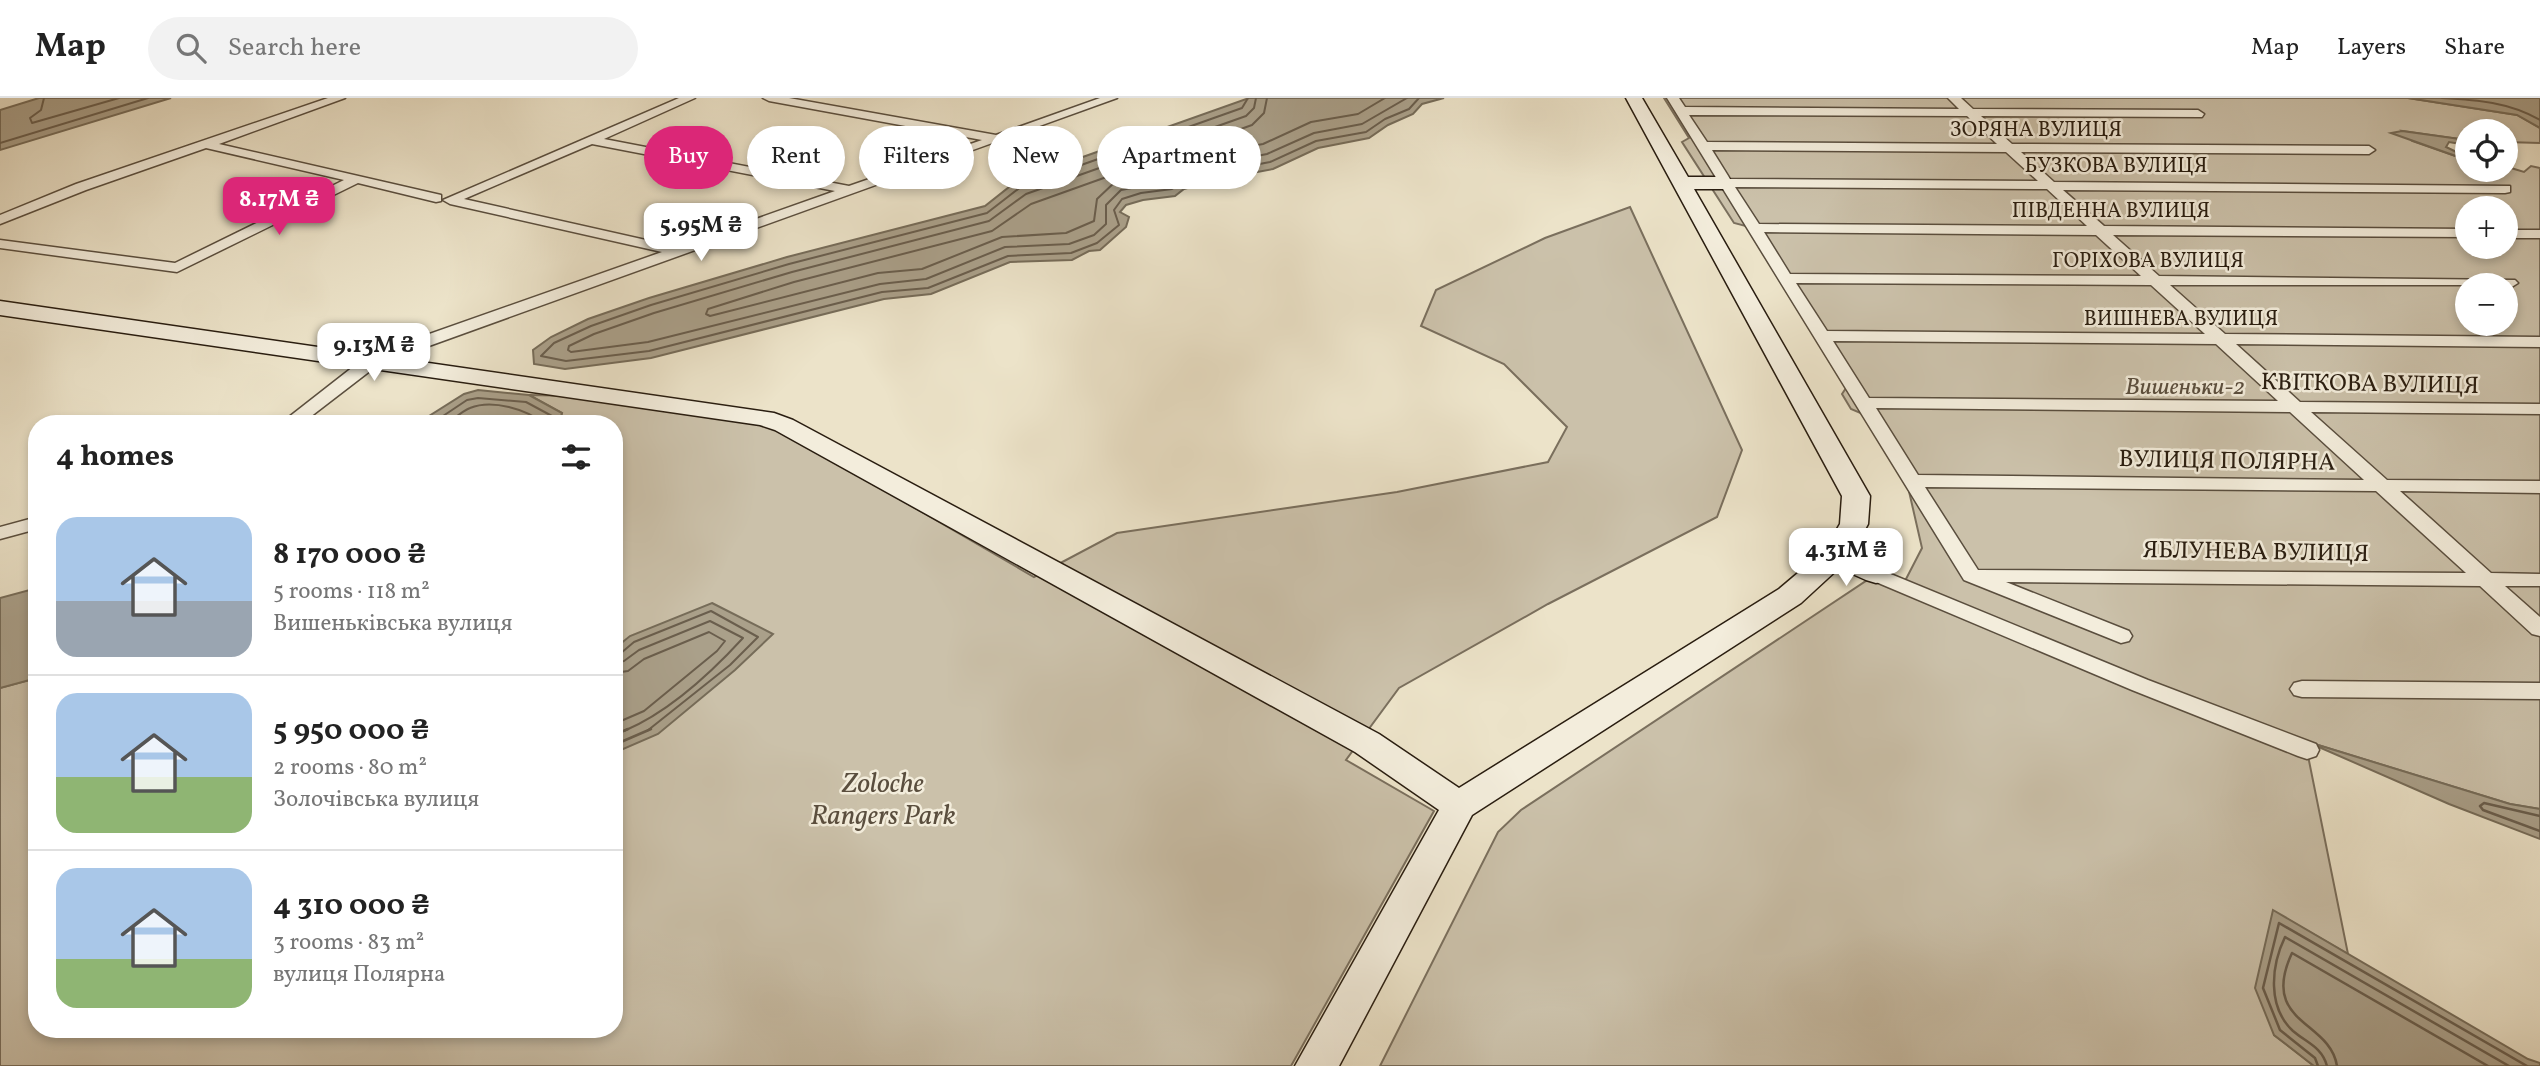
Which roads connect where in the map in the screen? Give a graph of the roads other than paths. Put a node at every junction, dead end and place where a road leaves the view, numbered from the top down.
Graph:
1 (339, 98) edge
2 (689, 98) edge
3 (769, 98) edge
4 (1111, 98) edge
5 (1634, 98) edge
6 (1954, 98) edge
7 (1677, 104) edge
8 (1970, 113) junction
9 (2199, 114) dead end
10 (1032, 126) edge
11 (988, 138) edge
12 (591, 140) junction
13 (988, 142) edge
14 (205, 144) junction
15 (1703, 146) junction
16 (2009, 148) junction
17 (2368, 150) dead end
18 (356, 179) junction
19 (1682, 183) junction
20 (1726, 183) junction
21 (2051, 186) junction
22 (2505, 189) dead end
23 (850, 191) junction
24 (436, 198) dead end
25 (0, 219) edge
26 (1754, 228) junction
27 (2100, 231) junction
28 (2455, 233) edge
29 (2518, 234) edge
30 (2536, 234) dead end
31 (0, 244) edge
32 (679, 251) junction
33 (1785, 278) junction
34 (2156, 281) junction
35 (2455, 283) edge
36 (0, 307) edge
37 (1822, 336) junction
38 (2220, 339) junction
39 (2540, 342) edge
40 (373, 360) junction
41 (1863, 402) junction
42 (2295, 406) junction
43 (2540, 409) edge
44 (301, 415) edge
45 (1913, 481) junction
46 (2382, 486) junction
47 (2540, 487) edge
48 (28, 525) edge
49 (0, 533) edge
50 (1836, 556) junction
51 (1877, 574) joint
52 (1971, 575) junction
53 (2486, 580) junction
54 (2540, 580) edge
55 (2540, 629) edge
56 (2122, 636) dead end
57 (2302, 689) dead end
58 (2540, 691) edge
59 (2307, 750) dead end
60 (1459, 806) junction
61 (1317, 1066) edge

1 - 14 street
2 - 12 street
3 - 11 street
4 - 10 street
5 - 19 street
6 - 8 street
7 - 8 street
7 - 15 street
8 - 9 street
8 - 16 street
12 - 23 street
12 - 32 street
13 - 23 street
14 - 18 street
14 - 25 street
15 - 16 street, ЗОРЯНА ВУЛИЦЯ
15 - 20 street
16 - 17 street, ЗОРЯНА ВУЛИЦЯ
16 - 21 street
18 - 24 street
18 - 31 street
19 - 20 street
19 - 50 street
20 - 21 street, БУЗКОВА ВУЛИЦЯ
20 - 26 street
21 - 22 street, БУЗКОВА ВУЛИЦЯ
21 - 27 street
23 - 32 street
26 - 27 street, ПІВДЕННА ВУЛИЦЯ
26 - 33 street
27 - 28 street, ПІВДЕННА ВУЛИЦЯ
27 - 34 street
29 - 30 street
32 - 40 street
33 - 34 street, ГОРІХОВА ВУЛИЦЯ
33 - 37 street
34 - 35 street, ГОРІХОВА ВУЛИЦЯ
34 - 38 street
36 - 40 street
37 - 38 street, ВИШНЕВА ВУЛИЦЯ
37 - 41 street
38 - 39 street, ВИШНЕВА ВУЛИЦЯ
38 - 42 street
40 - 44 street
40 - 60 street
41 - 42 street, КВІТКОВА ВУЛИЦЯ
41 - 45 street
42 - 43 street, КВІТКОВА ВУЛИЦЯ
42 - 46 street
45 - 46 street, ВУЛИЦЯ ПОЛЯРНА
45 - 52 street
46 - 47 street, ВУЛИЦЯ ПОЛЯРНА
46 - 53 street
48 - 49 street
50 - 51 street
50 - 60 street
51 - 59 street
52 - 53 street, ЯБЛУНЕВА ВУЛИЦЯ
52 - 56 street
53 - 54 street, ЯБЛУНЕВА ВУЛИЦЯ
53 - 55 street
57 - 58 street
60 - 61 street

